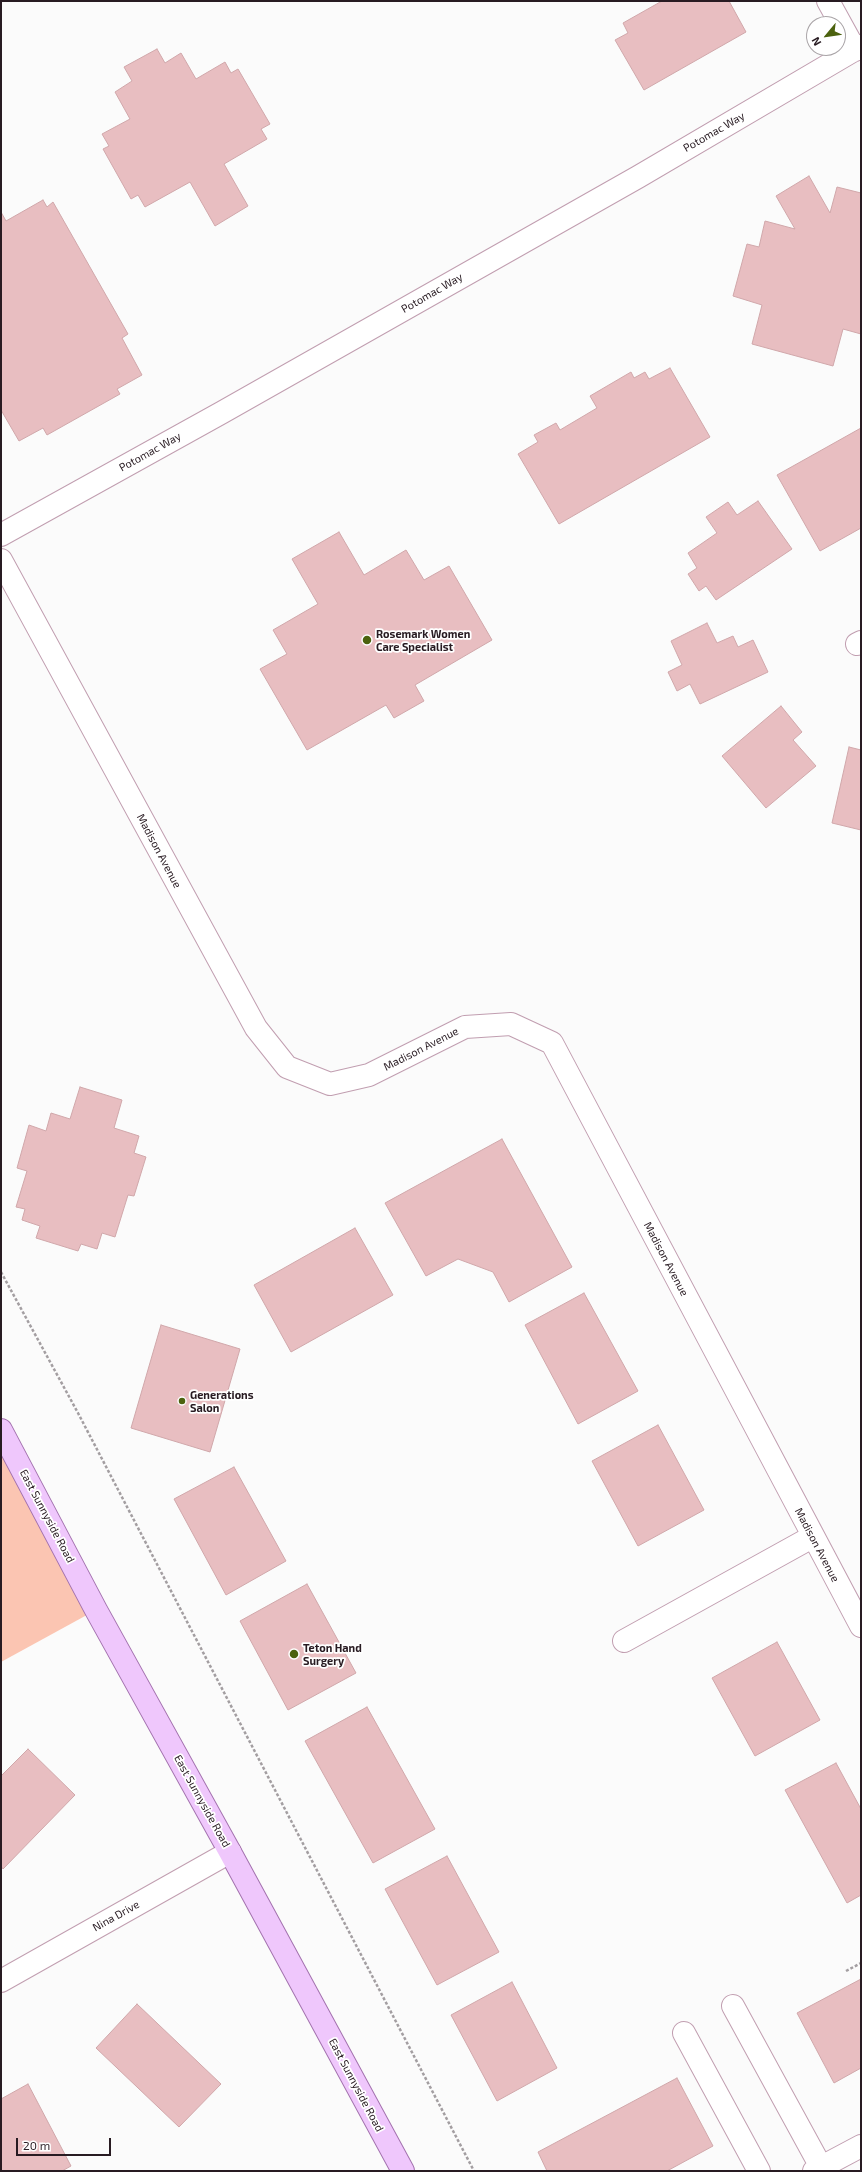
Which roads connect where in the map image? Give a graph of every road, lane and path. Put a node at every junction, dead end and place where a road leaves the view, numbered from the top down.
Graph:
1 (828, 1) edge
2 (858, 48) edge
3 (1, 535) edge
4 (1, 560) edge
5 (1, 1272) edge
6 (1, 1430) edge
7 (812, 1536) junction
8 (861, 1626) edge
9 (624, 1641) dead end
10 (230, 1852) junction
11 (861, 1963) edge
12 (846, 1971) dead end
13 (1, 1981) edge
14 (733, 2006) dead end
15 (684, 2033) dead end
16 (861, 2146) edge
17 (817, 2169) edge
18 (402, 2171) edge
19 (474, 2171) edge
20 (759, 2171) edge

1 - 2 street
2 - 3 street, Potomac Way
4 - 7 street, Madison Avenue
5 - 19 path
6 - 10 main road, East Sunnyside Road
7 - 8 street, Madison Avenue
7 - 9 street
10 - 13 street, Nina Drive
10 - 18 main road, East Sunnyside Road
11 - 12 path
14 - 17 street
15 - 20 street
16 - 17 street

